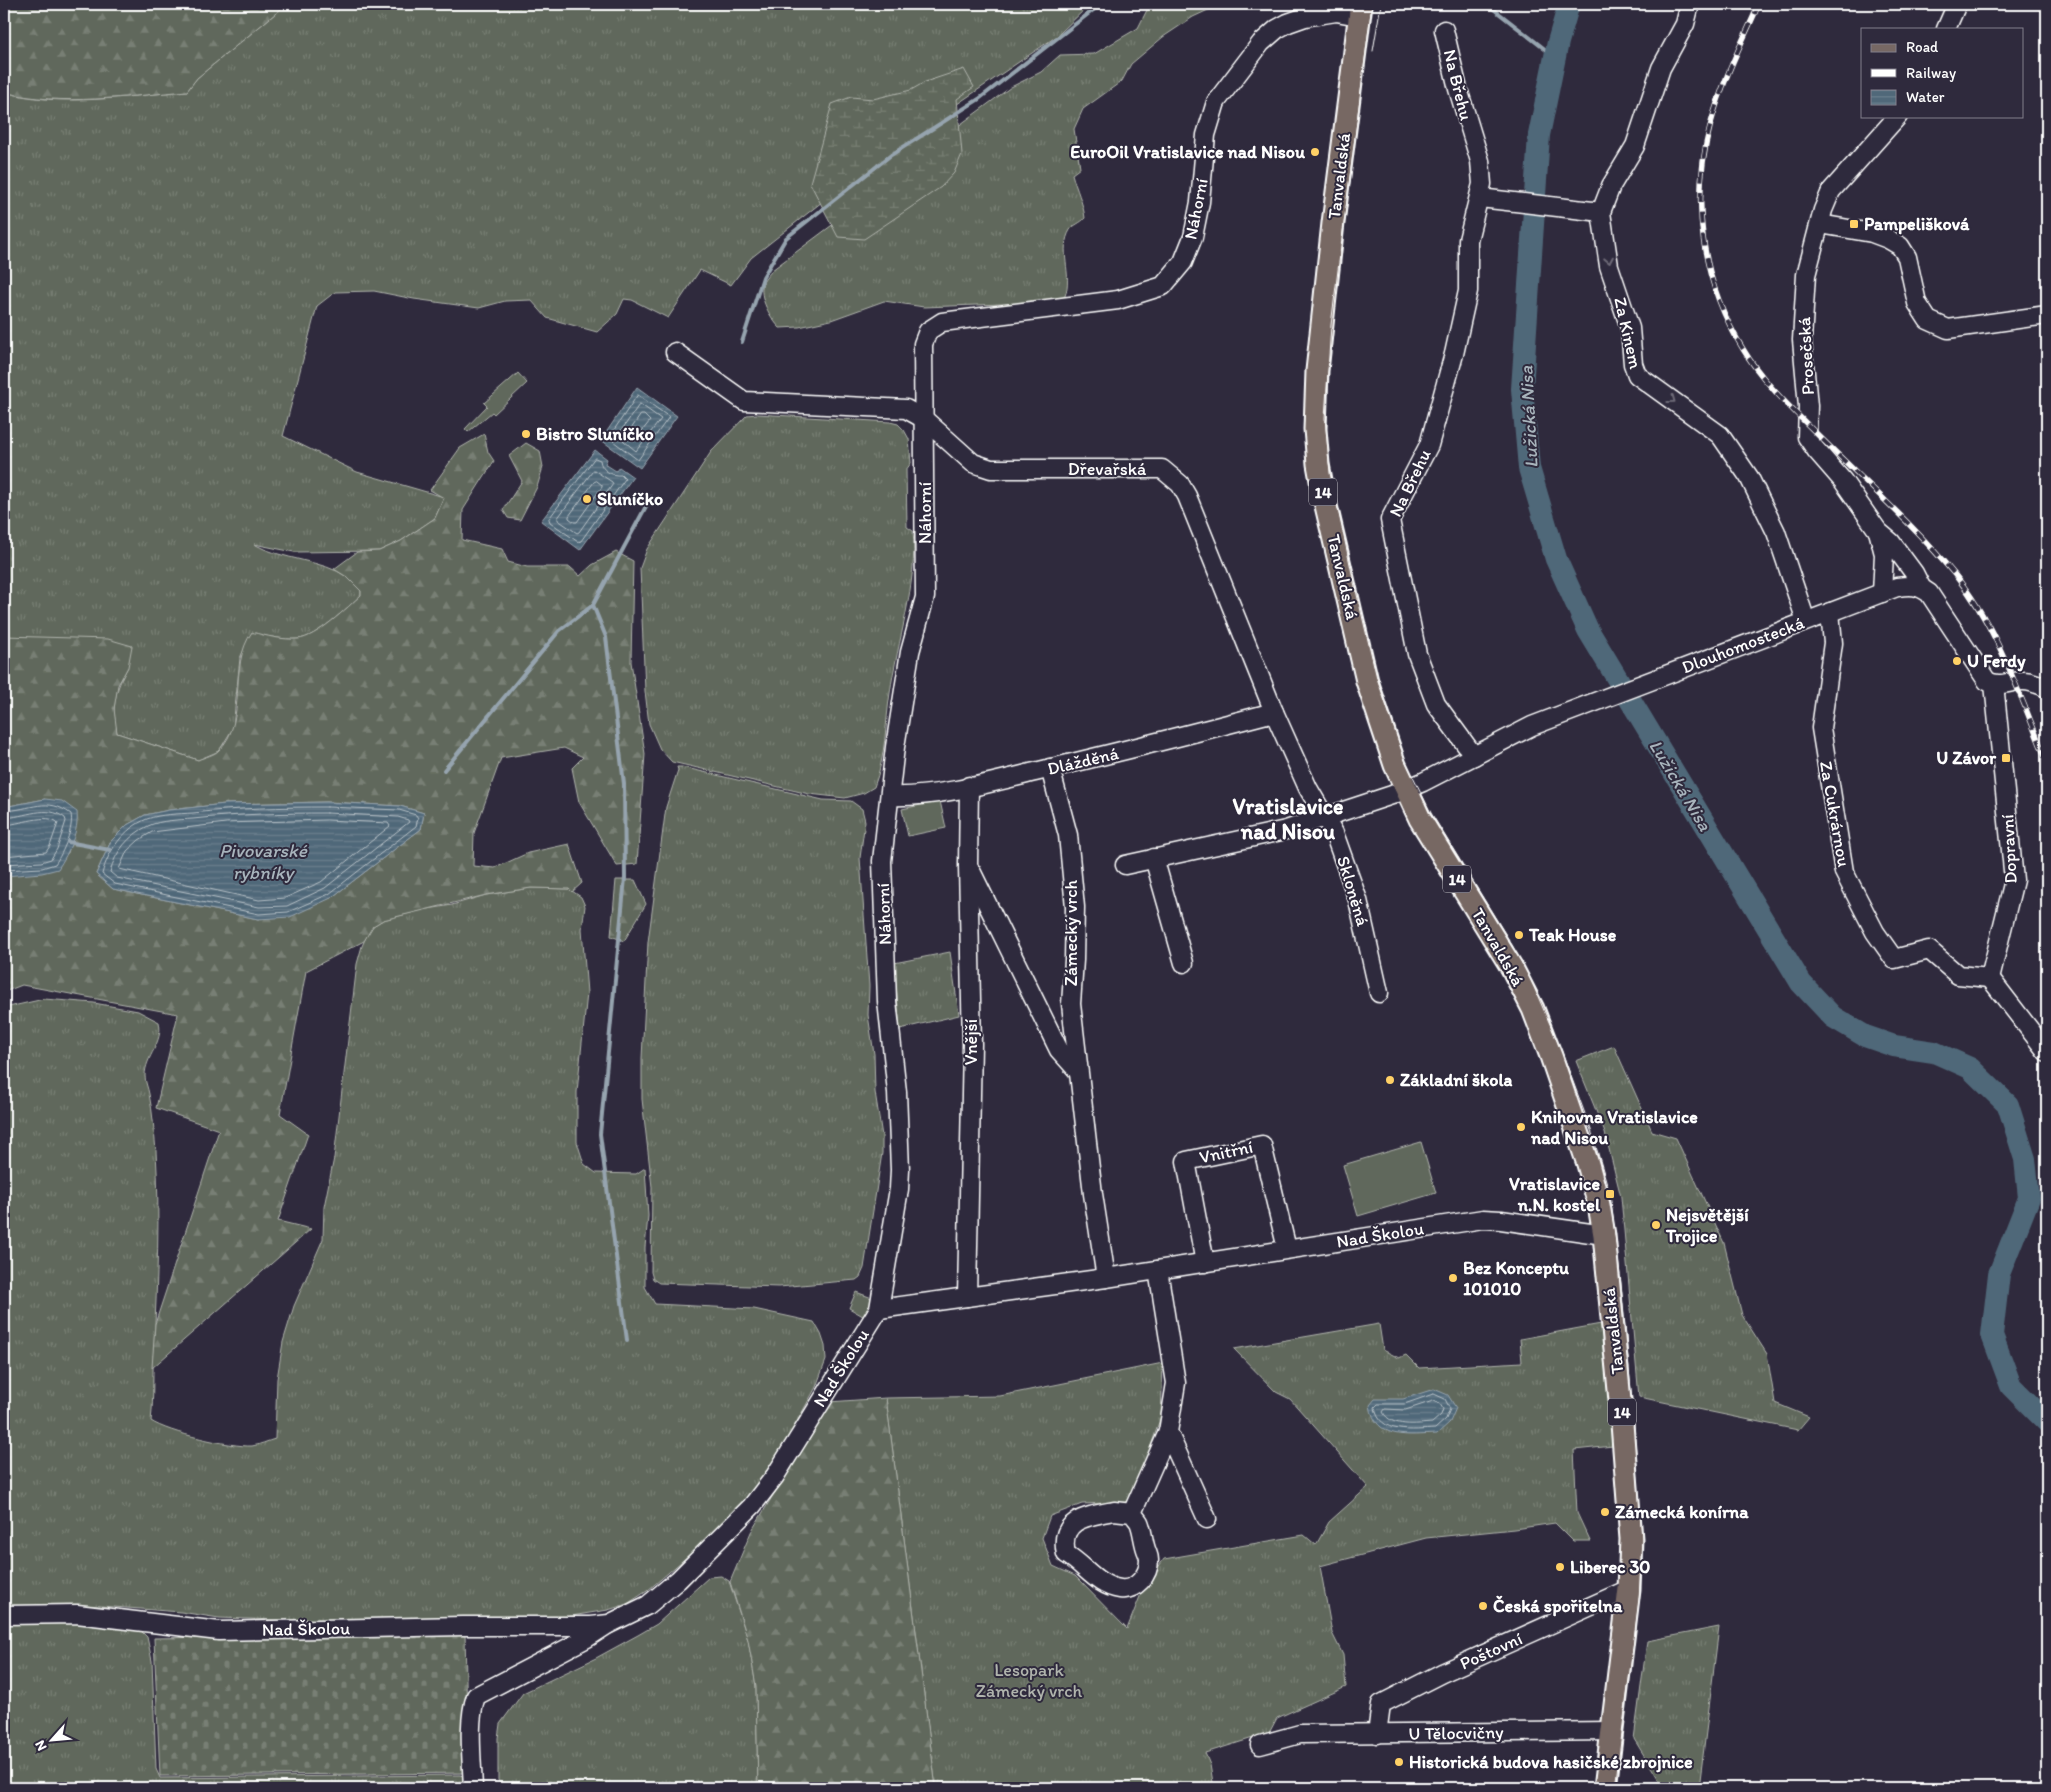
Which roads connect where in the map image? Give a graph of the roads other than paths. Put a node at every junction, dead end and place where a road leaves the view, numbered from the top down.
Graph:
1 (1690, 4) edge
2 (1957, 4) edge
3 (1331, 8) edge
4 (1360, 10) edge
5 (1946, 28) edge
6 (1444, 30) dead end
7 (1896, 118) edge
8 (1480, 198) junction
9 (1601, 212) junction
10 (1820, 224) junction
11 (2047, 315) edge
12 (676, 352) dead end
13 (924, 419) junction
14 (1878, 531) junction
15 (1921, 587) junction
16 (1882, 592) junction
17 (1830, 612) junction
18 (1806, 621) junction
19 (1994, 684) junction
20 (2047, 688) edge
21 (1274, 712) junction
22 (1474, 756) junction
23 (1050, 768) junction
24 (969, 786) junction
25 (1405, 789) junction
26 (890, 796) junction
27 (1326, 818) junction
28 (1154, 858) junction
29 (1125, 865) dead end
30 (968, 866) junction
31 (1184, 963) dead end
32 (1990, 978) junction
33 (1379, 993) dead end
34 (2047, 1052) edge
35 (1077, 1070) junction
36 (1604, 1235) junction
37 (1287, 1250) junction
38 (1205, 1264) junction
39 (1158, 1270) junction
40 (1106, 1278) junction
41 (967, 1297) junction
42 (879, 1308) junction
43 (1168, 1432) junction
44 (1132, 1513) junction
45 (1207, 1519) dead end
46 (1629, 1589) junction
47 (4, 1615) edge
48 (609, 1624) junction
49 (1612, 1731) junction
50 (1377, 1734) junction
51 (1260, 1745) dead end
52 (473, 1788) edge
53 (1605, 1788) edge

1 - 9 street, Za Kinem
2 - 5 street
3 - 4 street, Náhorní
3 - 13 street, Náhorní
4 - 25 main road, Tanvaldská / 14
6 - 8 street, Na Břehu
7 - 10 street, Prosečská
8 - 9 street
8 - 22 street, Na Břehu
9 -> 18 street, Za Kinem
10 - 11 street
10 - 14 street, Prosečská
12 - 13 street, Dřevařská
13 - 21 street, Dřevařská
13 - 26 street, Náhorní
14 - 15 street, Prosečská
14 - 16 street
15 - 16 street, Dlouhomostecká
15 - 19 street
16 - 17 street, Dlouhomostecká
17 - 18 street, Dlouhomostecká
17 - 32 street, Za Cukrárnou
18 - 22 street, Dlouhomostecká
19 - 20 street
19 - 32 street, Dopravní
21 - 23 street, Dlážděná
21 - 27 street, Dřevařská
22 - 25 street, Dlouhomostecká
23 - 24 street, Dlážděná
23 - 35 street, Zámecký vrch
24 - 26 street, Dlážděná
24 - 30 street, Vnější
25 - 27 street
25 - 36 main road, Tanvaldská / 14
26 - 42 street, Náhorní
27 - 28 street
27 - 33 street, Skloněná
28 - 29 street
28 - 31 street
30 - 35 street
30 - 41 street, Vnější
32 - 34 street
35 - 40 street, Zámecký vrch
36 - 37 street, Nad Školou
36 - 46 main road, Tanvaldská / 14
37 - 38 street, Nad Školou
37 - 38 street, Vnitřní
38 - 39 street, Nad Školou
39 - 40 street, Nad Školou
39 - 43 street
40 - 41 street, Nad Školou
41 - 42 street, Nad Školou
42 - 48 street, Nad Školou
43 - 44 street
43 - 45 street
44 - 44 street
46 - 49 main road, Tanvaldská / 14
46 - 50 street, Poštovní
47 - 48 street, Nad Školou
48 - 52 street, Nad Školou
49 - 50 street, U Tělocvičny
49 - 53 main road, Tanvaldská / 14
50 - 51 street, U Tělocvičny

